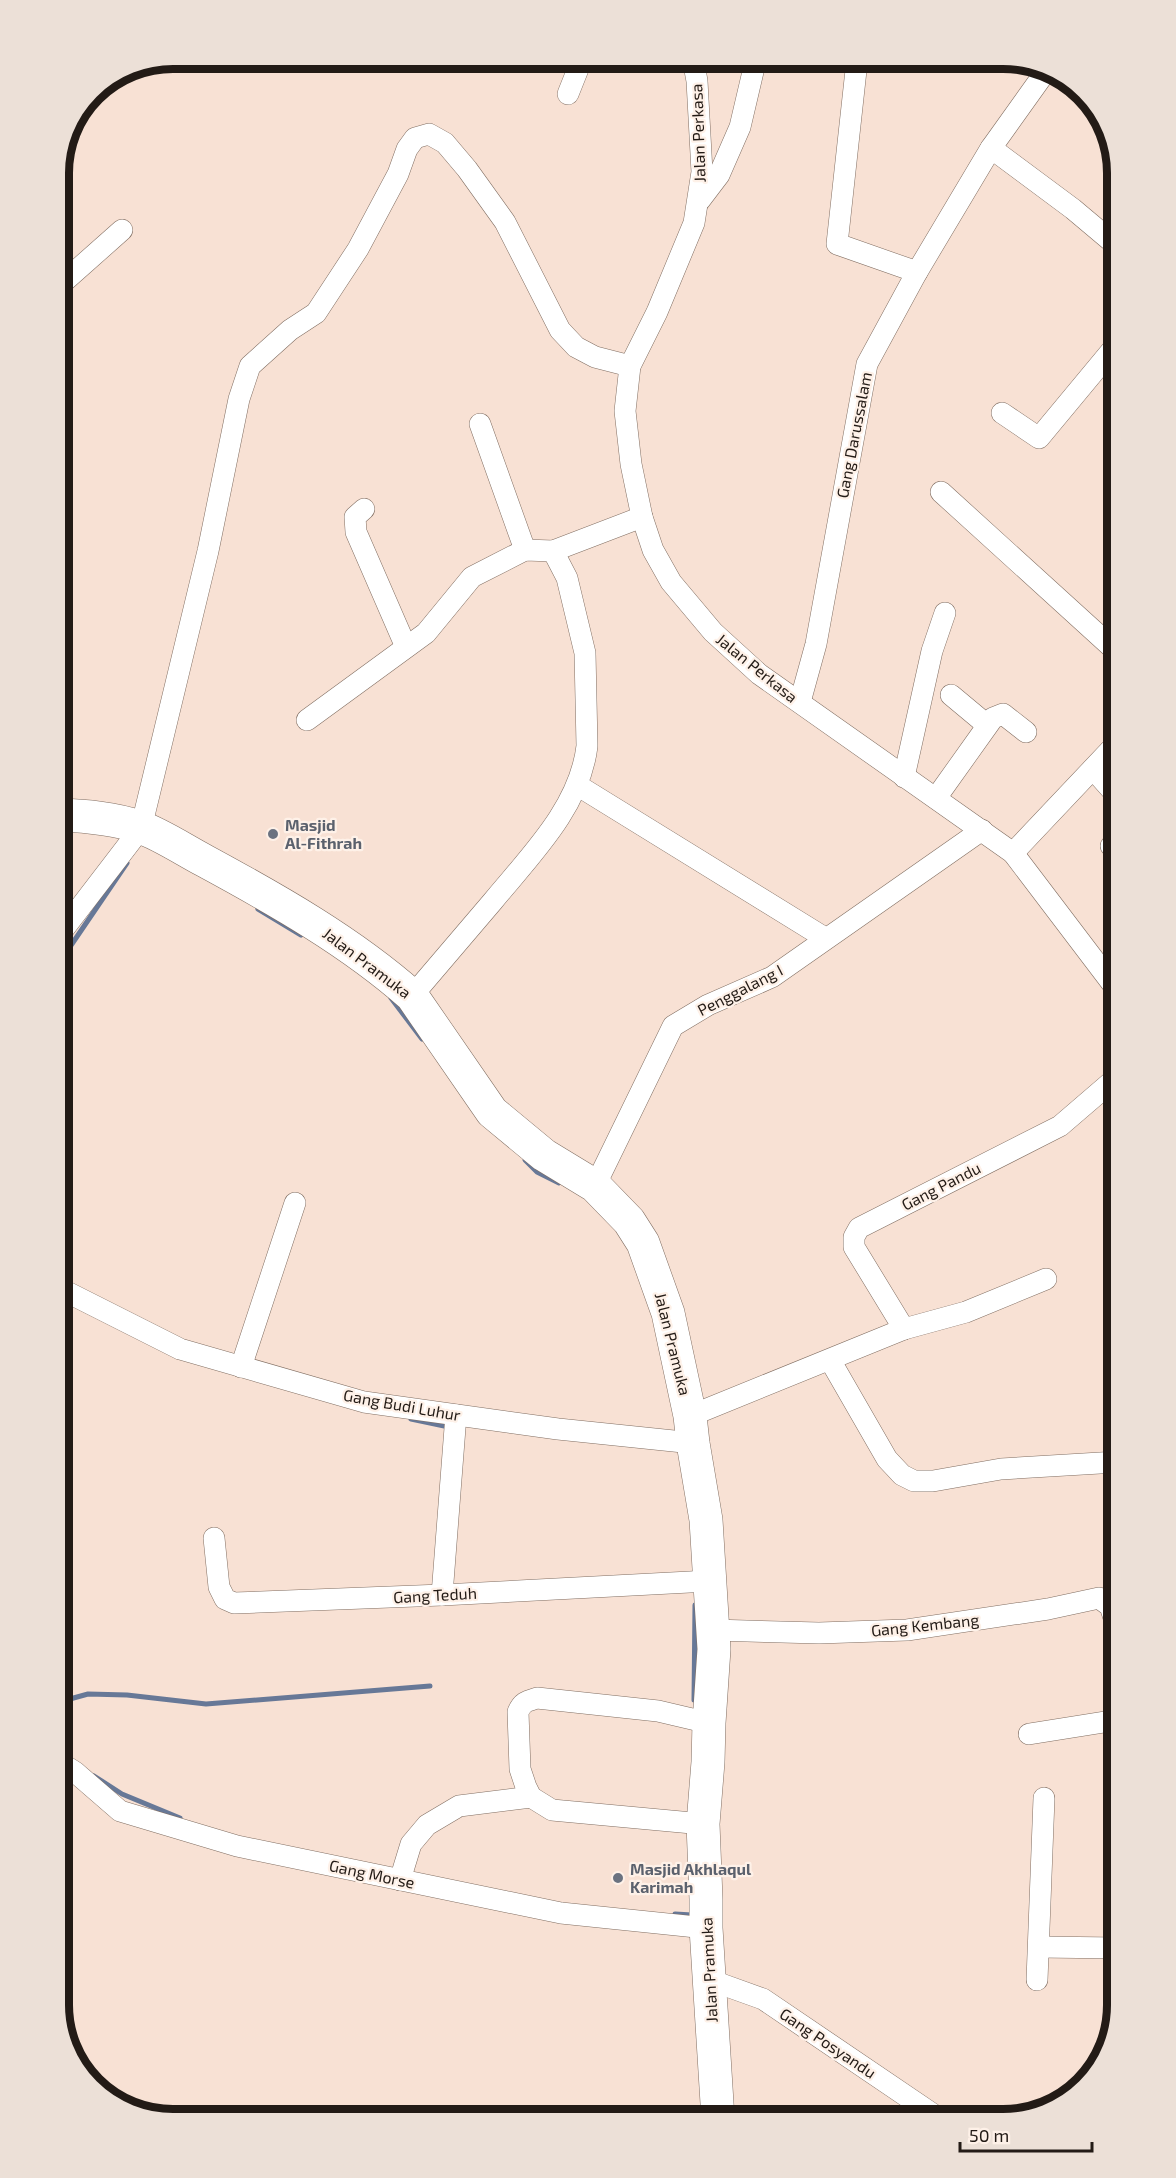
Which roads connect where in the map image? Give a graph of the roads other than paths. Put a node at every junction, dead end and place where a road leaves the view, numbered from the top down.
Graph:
1 (578, 69) edge
2 (695, 69) edge
3 (754, 69) edge
4 (856, 69) edge
5 (1042, 77) edge
6 (568, 94) dead end
7 (991, 148) junction
8 (697, 203) junction
9 (122, 230) dead end
10 (1107, 237) edge
11 (917, 272) junction
12 (69, 277) edge
13 (1107, 357) edge
14 (630, 366) junction
15 (1002, 412) dead end
16 (480, 424) dead end
17 (941, 492) dead end
18 (364, 509) dead end
19 (642, 517) junction
20 (525, 550) junction
21 (554, 551) junction
22 (945, 613) dead end
23 (1107, 642) edge
24 (406, 647) junction
25 (951, 695) dead end
26 (800, 702) junction
27 (308, 720) dead end
28 (987, 725) junction
29 (1026, 732) dead end
30 (1107, 754) edge
31 (1093, 769) junction
32 (904, 777) junction
33 (1107, 784) edge
34 (577, 785) junction
35 (936, 798) junction
36 (69, 816) edge
37 (141, 828) junction
38 (982, 830) junction
39 (1013, 853) junction
40 (69, 922) edge
41 (825, 938) junction
42 (1107, 976) edge
43 (412, 996) junction
44 (1107, 1086) edge
45 (595, 1186) junction
46 (295, 1203) dead end
47 (1046, 1280) dead end
48 (69, 1293) edge
49 (904, 1329) junction
50 (830, 1360) junction
51 (241, 1366) junction
52 (456, 1415) junction
53 (691, 1430) junction
54 (1107, 1463) edge
55 (214, 1538) dead end
56 (709, 1581) junction
57 (442, 1595) junction
58 (1107, 1604) edge
59 (713, 1630) junction
60 (1107, 1722) edge
61 (709, 1724) junction
62 (1029, 1734) dead end
63 (69, 1768) edge
64 (531, 1797) junction
65 (1044, 1798) dead end
66 (703, 1824) junction
67 (400, 1880) junction
68 (706, 1928) junction
69 (1039, 1947) junction
70 (1107, 1948) edge
71 (710, 1980) junction
72 (1037, 1980) dead end
73 (717, 2109) edge
74 (924, 2109) edge

1 - 6 street
2 - 8 street, Jalan Perkasa
3 - 8 street
4 - 11 street
5 - 7 street, Gang Darussalam
7 - 10 street
7 - 11 street, Gang Darussalam
8 - 14 street, Jalan Perkasa
9 - 12 street
11 - 26 street, Gang Darussalam
13 - 15 street
14 - 19 street, Jalan Perkasa
14 - 37 street
16 - 20 street
17 - 23 street
18 - 24 street
19 - 21 street
19 - 26 street, Jalan Perkasa
20 - 21 street
20 - 24 street
21 - 34 street
22 - 32 street
24 - 27 street
25 - 28 street
26 - 32 street, Jalan Perkasa
28 - 29 street
28 - 35 street
30 - 31 street
31 - 33 street
31 - 39 street
32 - 35 street, Jalan Perkasa
34 - 41 street
34 - 43 street
35 - 38 street, Jalan Perkasa
36 - 37 main road, Jalan Pramuka
37 - 40 street
37 - 43 main road, Jalan Pramuka
38 - 39 street, Jalan Perkasa
38 - 41 street, Penggalang I
39 - 42 street, Jalan Perkasa
41 - 45 street, Penggalang I
43 - 45 main road, Jalan Pramuka
44 - 49 street, Gang Pandu
45 - 53 main road, Jalan Pramuka
46 - 51 street
47 - 49 street
48 - 51 street, Gang Budi Luhur
49 - 50 street
50 - 53 street
50 - 54 street
51 - 52 street, Gang Budi Luhur
52 - 53 street, Gang Budi Luhur
52 - 57 street
53 - 56 main road, Jalan Pramuka
55 - 57 street, Gang Teduh
56 - 57 street, Gang Teduh
56 - 59 main road, Jalan Pramuka
58 - 59 street, Gang Kembang
59 - 61 main road, Jalan Pramuka
60 - 62 street
61 - 64 street
61 - 66 main road, Jalan Pramuka
63 - 67 street, Gang Morse
64 - 66 street
64 - 67 street
65 - 69 street
66 - 68 main road, Jalan Pramuka
67 - 68 street, Gang Morse
68 - 71 main road, Jalan Pramuka
69 - 70 street
69 - 72 street
71 - 73 main road, Jalan Pramuka
71 - 74 street, Gang Posyandu

